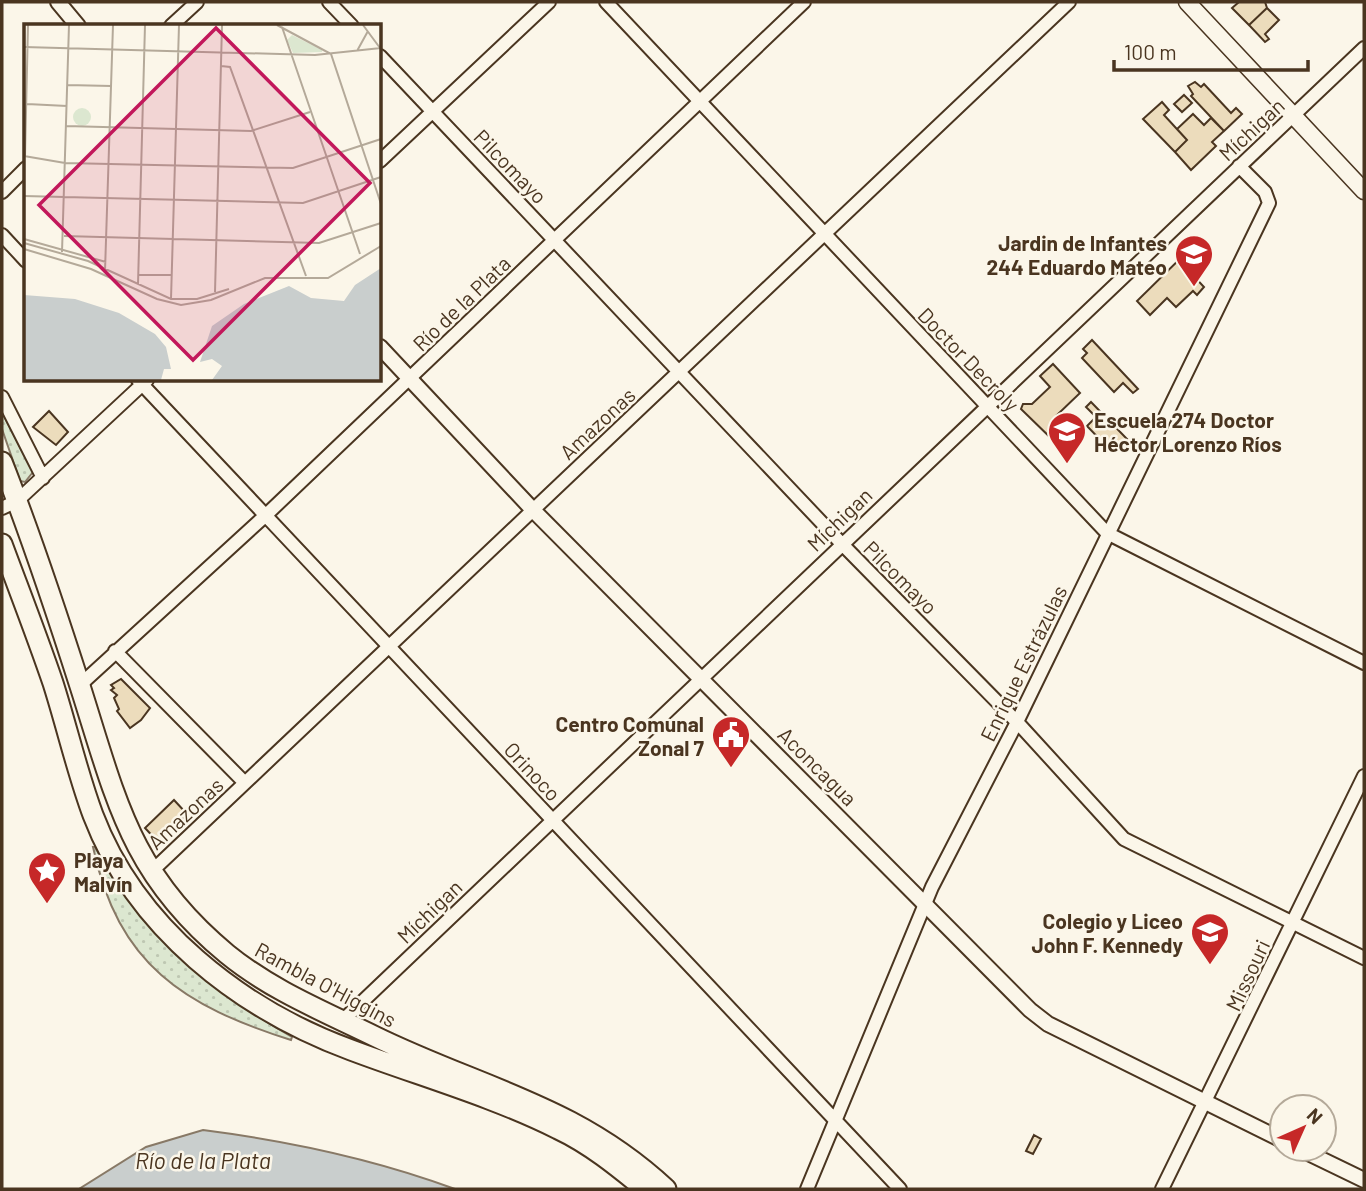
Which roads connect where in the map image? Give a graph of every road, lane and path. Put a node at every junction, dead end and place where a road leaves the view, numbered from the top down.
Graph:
1 (58, 2) edge
2 (197, 2) edge
3 (329, 2) edge
4 (549, 2) edge
5 (606, 2) edge
6 (804, 2) edge
7 (1069, 2) edge
8 (1187, 2) edge
9 (76, 24) edge
10 (173, 24) edge
11 (350, 24) edge
12 (1364, 48) edge
13 (382, 58) edge
14 (699, 102) junction
15 (432, 111) junction
16 (1294, 115) junction
17 (382, 159) edge
18 (1239, 166) junction
19 (24, 170) edge
20 (1364, 191) edge
21 (2, 192) edge
22 (824, 234) junction
23 (2, 235) edge
24 (555, 240) junction
25 (24, 259) edge
26 (382, 349) edge
27 (679, 372) junction
28 (410, 378) junction
29 (142, 382) edge
30 (144, 382) edge
31 (2, 397) edge
32 (986, 405) junction
33 (2, 462) edge
34 (43, 478) junction
35 (10, 505) edge
36 (533, 510) junction
37 (266, 515) junction
38 (1107, 533) junction
39 (841, 543) junction
40 (2, 544) edge
41 (390, 646) junction
42 (116, 651) junction
43 (1364, 663) edge
44 (701, 679) junction
45 (80, 685) junction
46 (1017, 722) junction
47 (1364, 776) edge
48 (245, 783) junction
49 (552, 820) junction
50 (151, 872) junction
51 (925, 904) junction
52 (1292, 922) junction
53 (1364, 958) edge
54 (342, 1021) junction
55 (1205, 1103) junction
56 (836, 1121) junction
57 (1268, 1133) edge
58 (1329, 1163) edge
59 (1364, 1180) edge
60 (645, 1189) edge
61 (666, 1189) edge
62 (807, 1189) edge
63 (900, 1189) edge
64 (1163, 1189) edge

1 - 9 street
2 - 10 street
3 - 11 street
4 - 15 street
5 - 14 street, Doctor Decroly
6 - 14 street, Río de la Plata
7 - 22 street, Amazonas
8 - 16 main road
12 - 16 street, Míchigan
13 - 15 street, Pilcomayo
14 - 22 street, Doctor Decroly
14 - 24 street, Río de la Plata
15 - 17 street
15 - 24 street, Pilcomayo
16 - 18 street, Míchigan
16 - 20 main road
18 - 32 street, Míchigan
18 - 38 street, Enrique Estrázulas
19 - 21 street
22 - 27 street, Amazonas
22 - 32 street, Doctor Decroly
23 - 25 street
24 - 27 street, Pilcomayo
24 - 28 street, Río de la Plata
26 - 28 street, Aconcagua
27 - 36 street, Amazonas
27 - 39 street, Pilcomayo
28 - 36 street, Aconcagua
28 - 37 street, Río de la Plata
29 - 34 street
30 - 37 street, Orinoco
31 - 34 street
32 - 38 street, Doctor Decroly
32 - 39 street, Míchigan
33 - 35 main road, Rambla O'Higgins
34 - 35 street
35 - 45 main road, Rambla O'Higgins
36 - 41 street, Amazonas
36 - 44 street, Aconcagua
37 - 41 street, Orinoco
37 - 42 street, Río de la Plata
38 - 43 street, Doctor Decroly
38 - 46 street, Enrique Estrázulas
39 - 44 street, Míchigan
39 - 46 street, Pilcomayo
40 - 60 main road, Rambla O'Higgins
41 - 48 street, Amazonas
41 - 49 street, Orinoco
42 - 45 street, Río de la Plata
42 - 48 street
44 - 49 street, Míchigan
44 - 51 street, Aconcagua
45 - 50 main road, Rambla O'Higgins
46 - 51 street, Enrique Estrázulas
46 - 52 street, Pilcomayo
47 - 52 street, Missouri
48 - 50 street, Amazonas
49 - 54 street, Míchigan
49 - 56 street, Orinoco
50 - 54 main road, Rambla O'Higgins
51 - 55 street, Aconcagua
51 - 56 street, Enrique Estrázulas
52 - 53 street, Pilcomayo
52 - 55 street, Missouri
54 - 61 main road, Rambla O'Higgins
55 - 57 street, Aconcagua
55 - 64 street, Missouri
56 - 62 street, Enrique Estrázulas
56 - 63 street, Orinoco
58 - 59 street

